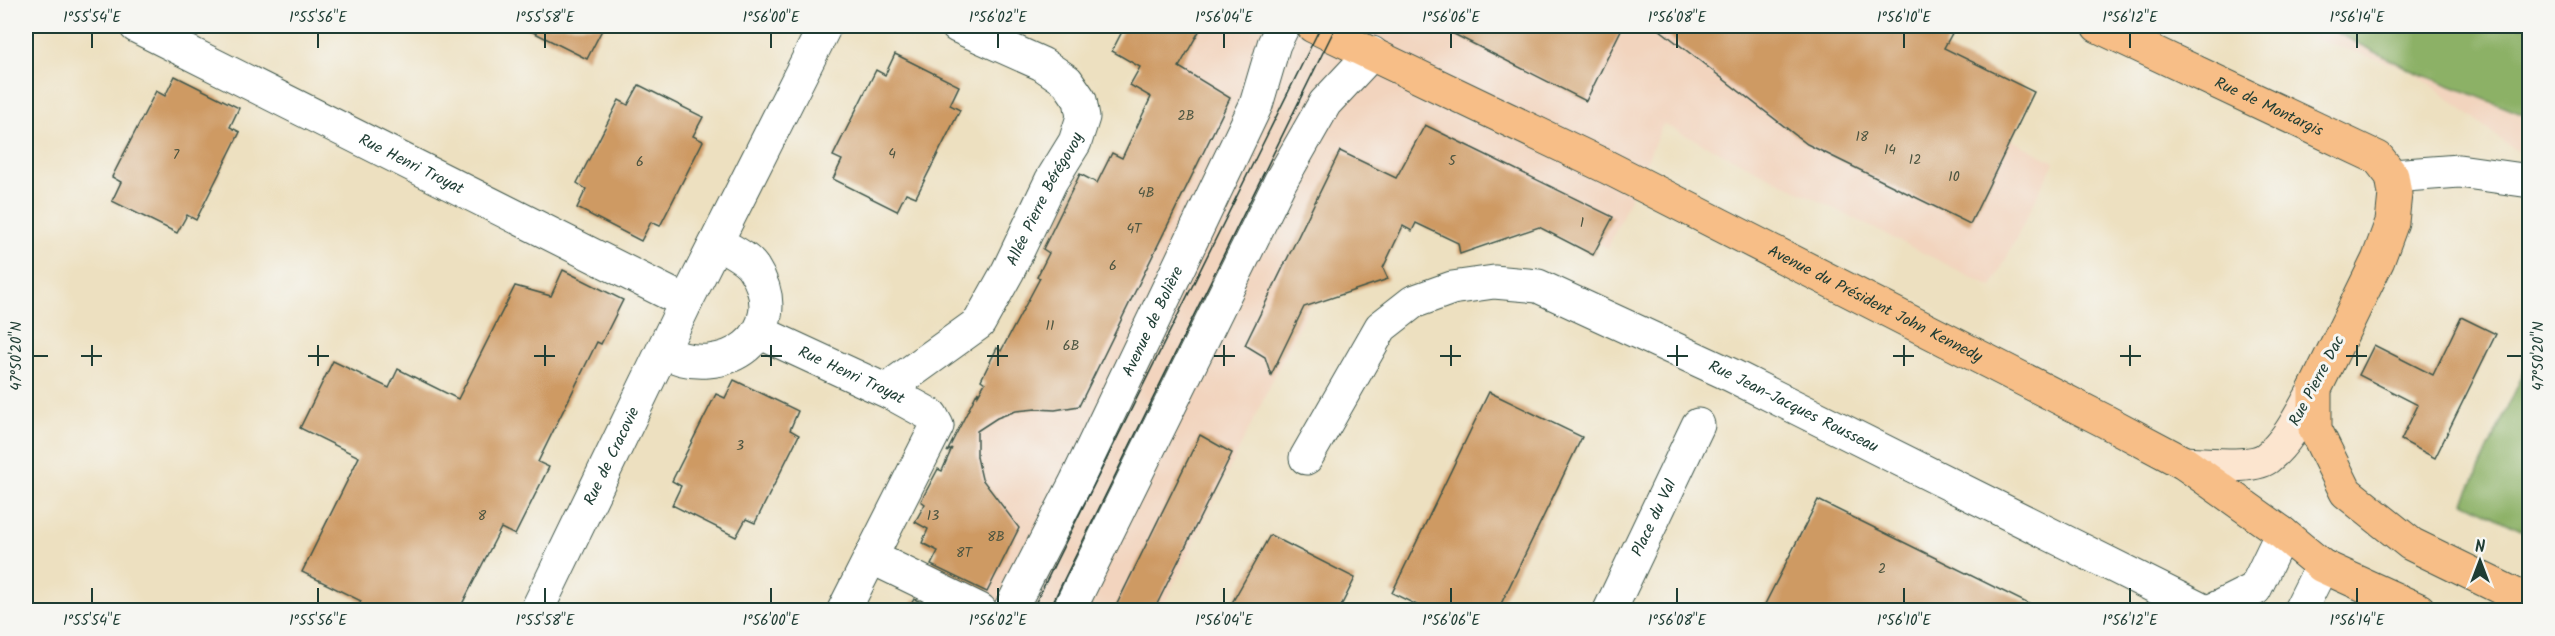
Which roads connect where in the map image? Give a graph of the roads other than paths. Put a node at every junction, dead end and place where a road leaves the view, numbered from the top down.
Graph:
1 (136, 26) edge
2 (825, 26) edge
3 (957, 26) edge
4 (1283, 26) edge
5 (1313, 26) edge
6 (2098, 26) edge
7 (1372, 53) junction
8 (2392, 176) junction
9 (2529, 181) edge
10 (717, 242) junction
11 (686, 302) junction
12 (759, 332) junction
13 (663, 351) junction
14 (2315, 389) junction
15 (891, 393) junction
16 (1698, 425) dead end
17 (1306, 458) dead end
18 (2184, 463) junction
19 (2282, 533) junction
20 (871, 557) junction
21 (2322, 566) junction
22 (2529, 602) edge
23 (537, 610) edge
24 (844, 610) edge
25 (980, 610) edge
26 (1010, 610) edge
27 (1069, 610) edge
28 (1610, 610) edge
29 (2202, 610) edge
30 (2213, 610) edge
31 (2300, 610) edge
32 (2419, 610) edge

1 - 11 street, Rue Henri Troyat
2 - 10 street
3 - 15 street, Allée Pierre Bérégovoy
4 - 26 street, Avenue de Bolière
5 - 7 main road, Avenue du Président John Kennedy
6 - 8 main road, Rue de Montargis
7 - 18 main road, Avenue du Président John Kennedy
7 - 27 street
8 - 9 street
8 - 14 main road, Rue Pierre Dac
10 - 11 street
10 - 12 street
11 - 13 street, Rue de Cracovie
12 - 13 street
12 - 15 street, Rue Henri Troyat
13 - 23 street, Rue de Cracovie
14 - 18 street, Rue Pierre Dac
14 - 22 main road
15 - 20 street, Rue Henri Troyat
16 - 28 street, Place du Val
17 - 29 street, Rue Jean-Jacques Rousseau
18 - 19 main road, Avenue du Président John Kennedy
19 - 21 main road, Avenue du Président John Kennedy
19 - 30 street
20 - 24 street
20 - 25 street
21 - 31 street
21 - 32 main road, Avenue du Président John Kennedy

